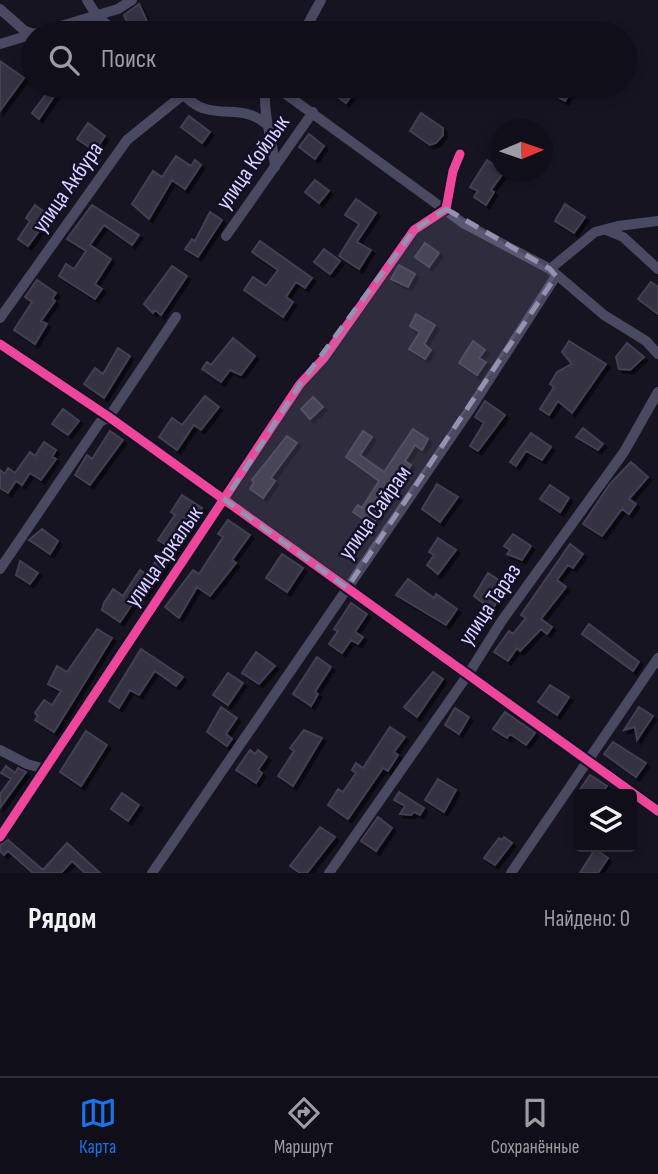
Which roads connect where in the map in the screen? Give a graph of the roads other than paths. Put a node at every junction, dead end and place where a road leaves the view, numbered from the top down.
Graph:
1 (86, 0) edge
2 (131, 0) edge
3 (321, 0) edge
4 (0, 9) edge
5 (97, 16) junction
6 (10, 18) junction
7 (82, 21) edge
8 (103, 21) edge
9 (310, 21) edge
10 (21, 28) edge
11 (21, 37) edge
12 (1, 44) edge
13 (179, 98) edge
14 (190, 98) edge
15 (292, 98) edge
16 (265, 99) joint
17 (248, 112) junction
18 (313, 112) junction
19 (265, 122) junction
20 (460, 154) dead end
21 (275, 167) junction
22 (446, 209) junction
23 (658, 221) edge
24 (606, 230) junction
25 (226, 236) dead end
26 (658, 270) edge
27 (553, 273) junction
28 (176, 317) dead end
29 (0, 318) edge
30 (0, 344) edge
31 (658, 354) edge
32 (658, 391) edge
33 (109, 417) junction
34 (225, 500) junction
35 (0, 569) edge
36 (347, 588) junction
37 (658, 658) edge
38 (469, 673) junction
39 (0, 750) edge
40 (589, 760) junction
41 (45, 769) junction
42 (658, 811) edge
43 (0, 837) edge
44 (154, 869) edge
45 (168, 873) edge
46 (329, 873) edge
47 (511, 873) edge

1 - 5 street
2 - 5 street
3 - 9 street
4 - 6 street
5 - 7 street
5 - 8 street
6 - 10 street
6 - 12 street
11 - 12 street
13 - 29 street, улица Акбура
14 - 17 street
15 - 18 street
16 - 17 street
16 - 19 street
17 - 19 street
18 - 21 street, улица Койлык
18 - 22 street
19 - 21 street
20 - 22 street
21 - 25 street, улица Койлык
22 - 27 street
22 - 34 street, улица Аркалык
23 - 24 street, улица Сайрам
24 - 26 street
24 - 27 street, улица Сайрам
27 - 31 street
27 - 36 street, улица Сайрам
28 - 33 street
30 - 33 street
32 - 38 street, улица Тараз
33 - 34 street
33 - 35 street
34 - 36 street
34 - 41 street, улица Аркалык
36 - 38 street
36 - 44 street, улица Сайрам
37 - 40 street
38 - 40 street
38 - 46 street, улица Тараз
39 - 41 street
40 - 42 street
40 - 47 street
41 - 43 street, улица Аркалык
44 - 45 street

